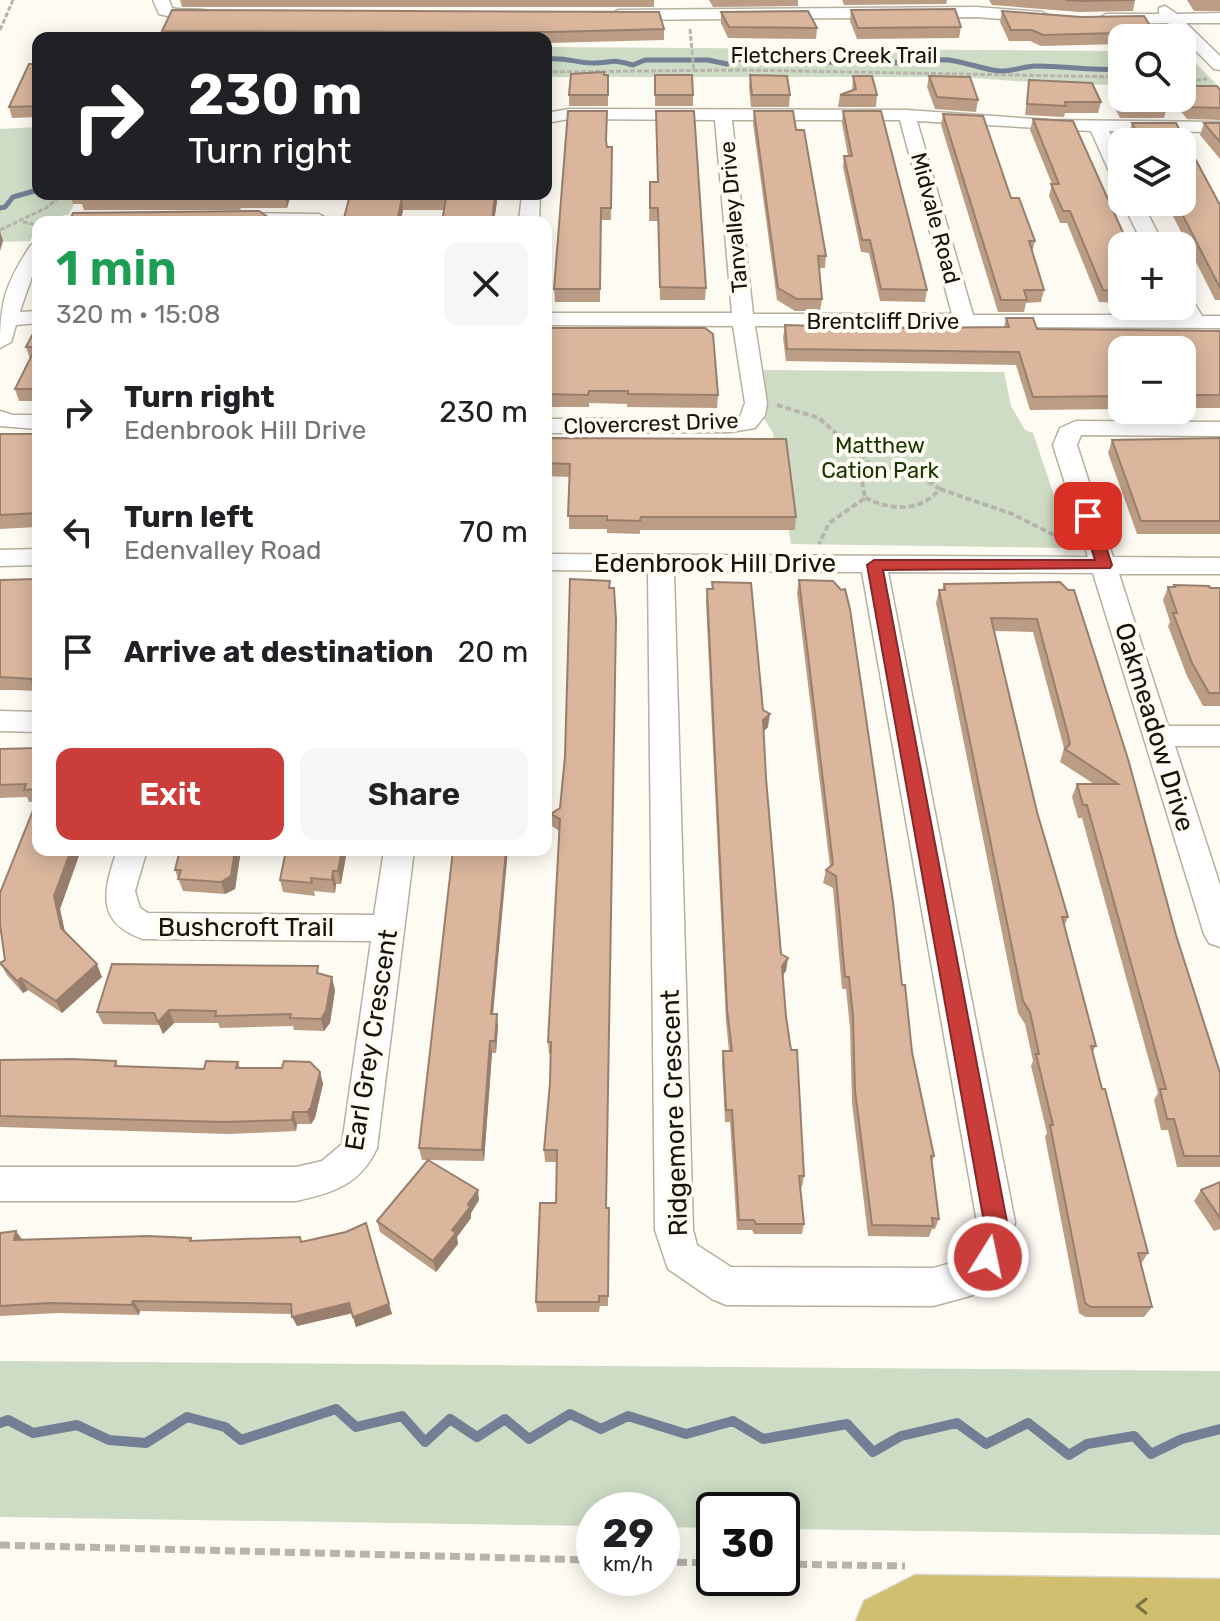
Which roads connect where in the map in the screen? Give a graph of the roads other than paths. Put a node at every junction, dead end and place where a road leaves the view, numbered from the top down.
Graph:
1 (161, 0) edge
2 (1156, 0) edge
3 (824, 6) edge
4 (971, 6) edge
5 (688, 11) edge
6 (229, 15) edge
7 (606, 16) edge
8 (1064, 18) edge
9 (1172, 18) junction
10 (1220, 18) edge
11 (1092, 19) edge
12 (1220, 65) edge
13 (723, 114) junction
14 (907, 115) junction
15 (552, 117) edge
16 (1098, 126) junction
17 (1220, 127) edge
18 (1108, 148) edge
19 (32, 259) edge
20 (32, 319) edge
21 (552, 319) edge
22 (743, 320) junction
23 (964, 321) junction
24 (1195, 322) joint
25 (1220, 322) edge
26 (2, 331) edge
27 (0, 418) edge
28 (32, 422) edge
29 (552, 426) edge
30 (1220, 429) edge
31 (32, 557) edge
32 (0, 558) edge
33 (552, 562) edge
34 (660, 563) junction
35 (874, 565) junction
36 (1104, 565) junction
37 (1220, 566) edge
38 (0, 721) edge
39 (32, 722) edge
40 (1158, 736) junction
41 (1220, 736) edge
42 (130, 856) edge
43 (398, 856) edge
44 (389, 928) junction
45 (1220, 934) edge
46 (0, 1184) edge
47 (1220, 1607) edge
48 (884, 1621) edge

1 - 6 street
2 - 9 street
3 - 4 street
3 - 5 street
4 - 8 street
5 - 7 street
9 - 10 street
9 - 11 street
9 - 12 street
13 - 14 street
13 - 15 street
13 - 22 street, Tanvalley Drive
14 - 16 street
14 - 23 street, Midvale Road
16 - 17 street
16 - 18 street
19 - 26 street
20 - 26 street
21 - 22 street, Brentcliff Drive
22 - 23 street, Brentcliff Drive
22 - 29 street, Clovercrest Drive
23 - 24 street, Brentcliff Drive
24 - 25 street, Brentcliff Drive
27 - 28 street
30 - 36 street, Oakmeadow Drive
31 - 32 street
33 - 34 street, Edenbrook Hill Drive
34 - 35 street, Edenbrook Hill Drive
34 - 35 street, Ridgemore Crescent
35 - 36 street, Edenbrook Hill Drive
36 - 37 street, Edenbrook Hill Drive
36 - 40 street, Oakmeadow Drive
38 - 39 street
40 - 41 street
40 - 45 street, Oakmeadow Drive
42 - 44 street, Bushcroft Trail
43 - 44 street, Earl Grey Crescent
44 - 46 street, Earl Grey Crescent
47 -> 48 main road

